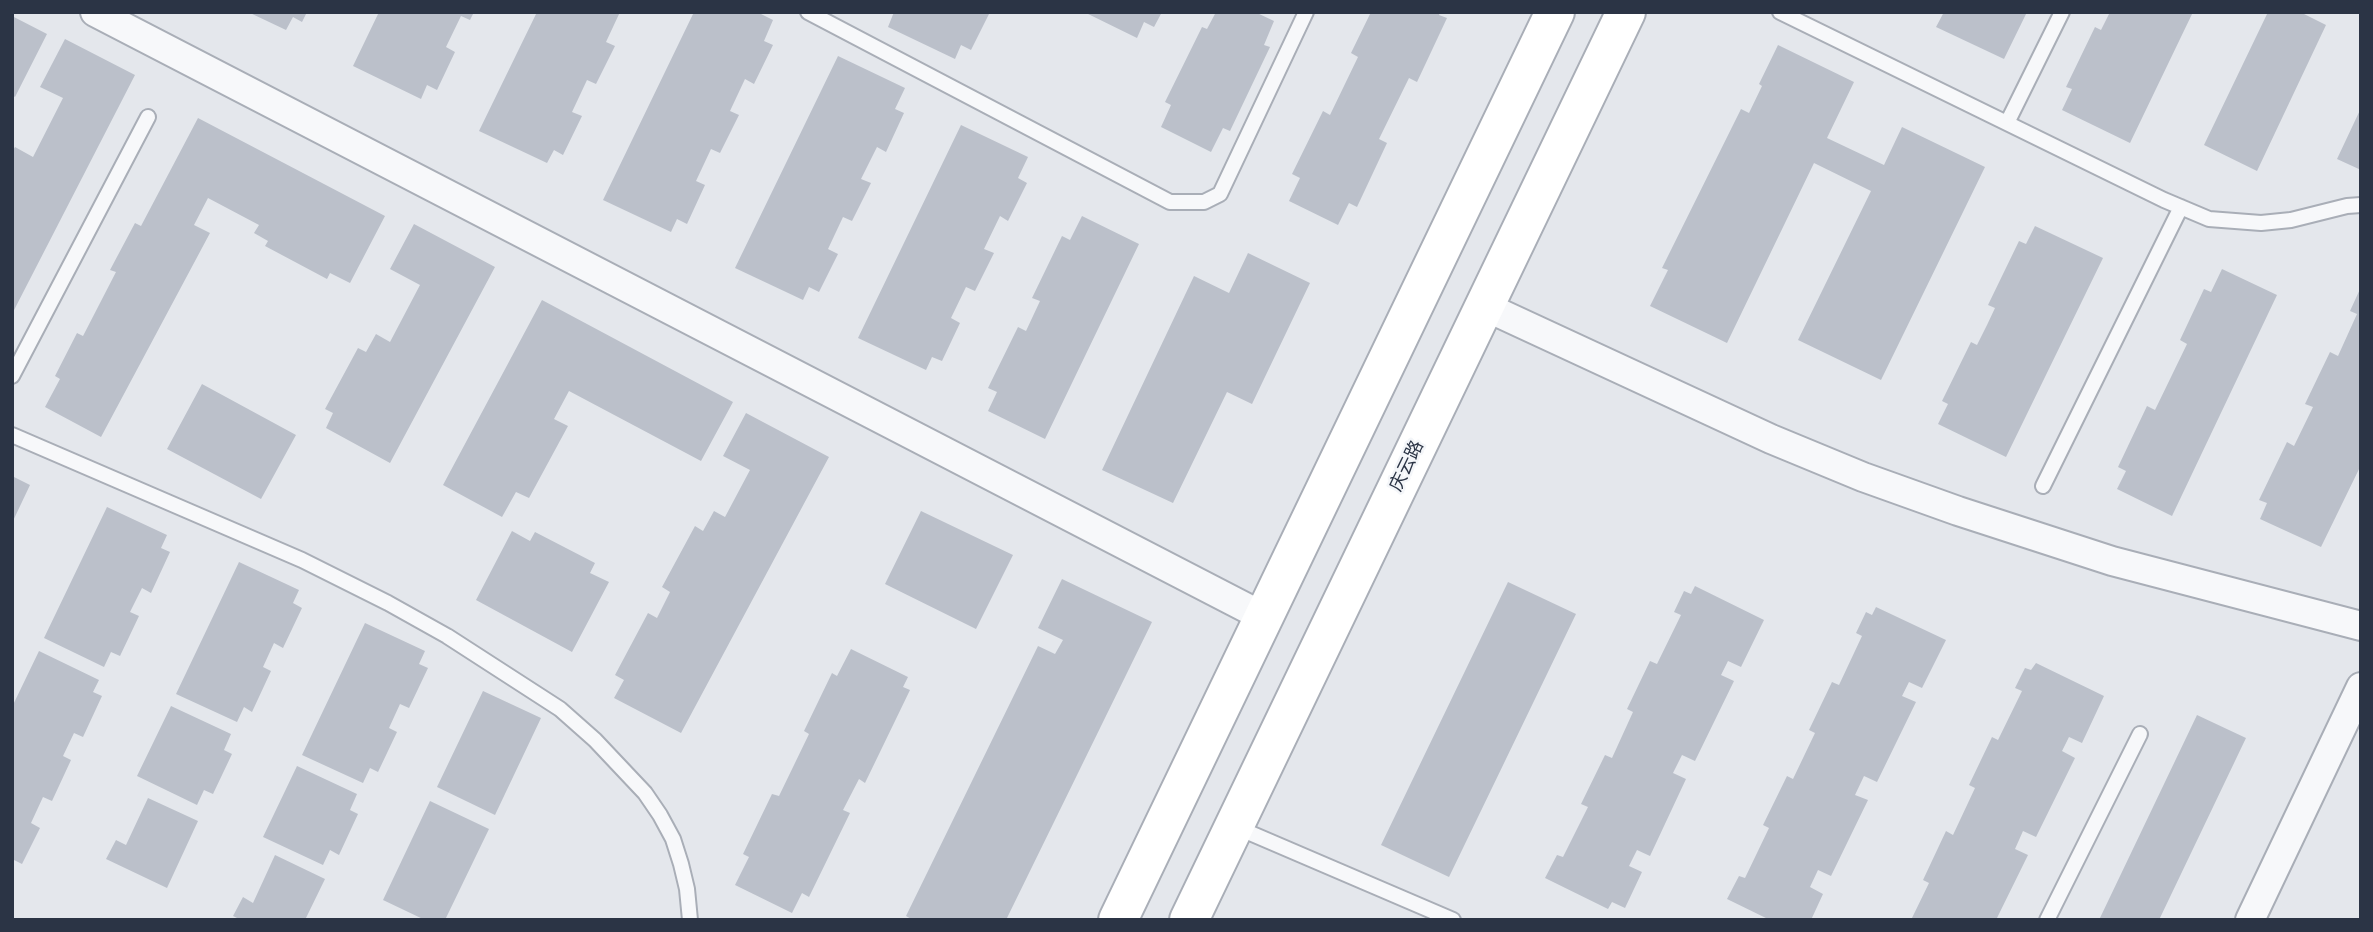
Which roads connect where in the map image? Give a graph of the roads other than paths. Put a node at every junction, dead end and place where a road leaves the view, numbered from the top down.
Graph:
1 (95, 12) edge
2 (808, 12) edge
3 (1306, 12) edge
4 (1555, 12) edge
5 (1626, 12) edge
6 (1780, 12) edge
7 (2062, 12) edge
8 (834, 18) edge
9 (148, 117) dead end
10 (2007, 123) junction
11 (2361, 205) edge
12 (2181, 207) junction
13 (1484, 306) junction
14 (12, 376) edge
15 (12, 435) edge
16 (2043, 486) dead end
17 (1264, 617) junction
18 (2361, 626) edge
19 (2361, 687) edge
20 (2140, 734) dead end
21 (1234, 826) junction
22 (690, 920) edge
23 (1118, 920) edge
24 (1189, 920) edge
25 (1453, 920) edge
26 (2047, 920) edge
27 (2249, 920) edge

1 - 17 street
2 - 8 lane
3 - 8 lane
4 - 17 main road
5 - 13 main road, 庆云路
6 - 10 lane
7 - 10 lane
9 - 14 lane
10 - 12 lane
11 - 12 lane
12 - 16 lane
13 - 18 street
13 - 21 main road, 庆云路
15 - 22 lane
17 - 23 main road
19 - 27 street
20 - 26 lane
21 - 24 main road, 庆云路
21 - 25 lane

